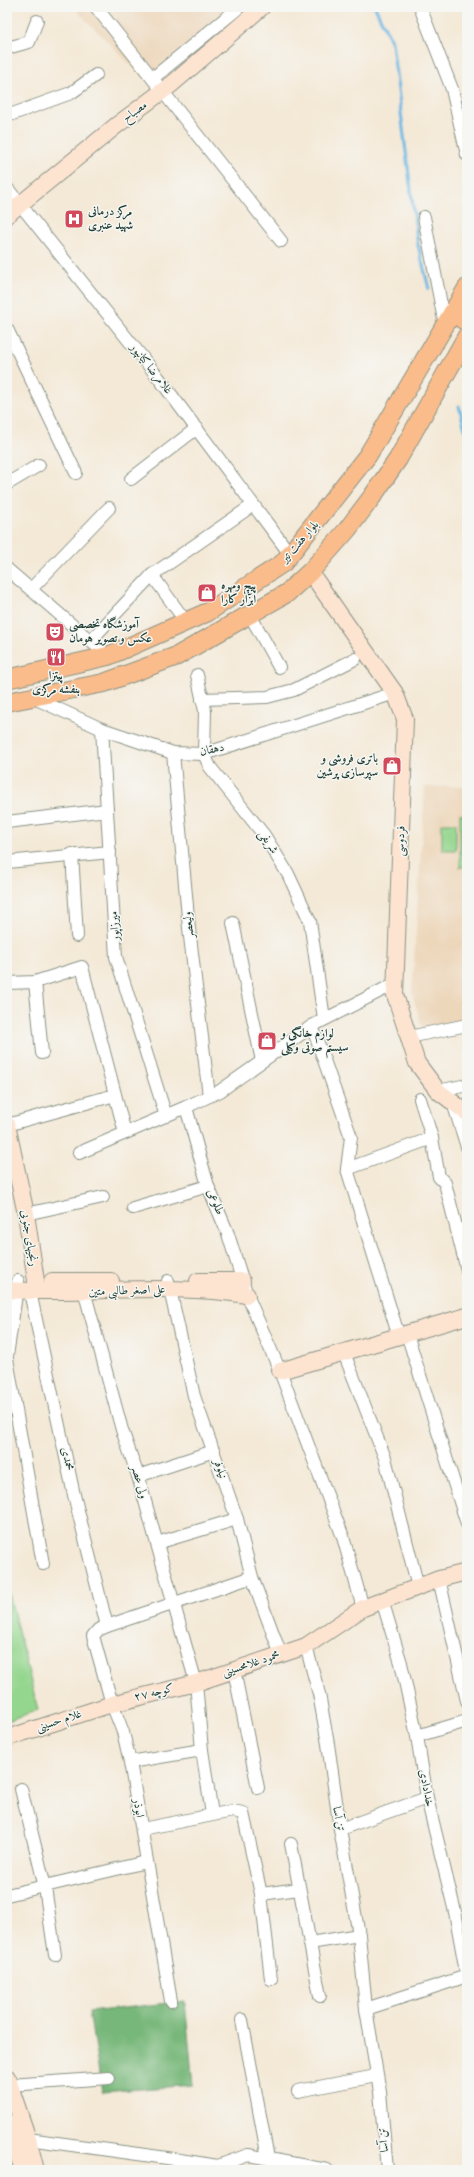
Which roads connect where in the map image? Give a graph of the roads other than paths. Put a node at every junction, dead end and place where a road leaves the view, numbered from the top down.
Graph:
1 (96, 7) edge
2 (235, 7) edge
3 (262, 7) edge
4 (420, 7) edge
5 (36, 21) dead end
6 (7, 48) edge
7 (96, 75) dead end
8 (153, 78) junction
9 (163, 91) junction
10 (7, 116) edge
11 (467, 155) edge
12 (7, 188) edge
13 (20, 206) junction
14 (7, 215) edge
15 (424, 217) dead end
16 (280, 240) dead end
17 (467, 288) edge
18 (457, 305) junction
19 (467, 321) edge
20 (444, 328) junction
21 (7, 329) edge
22 (465, 340) edge
23 (197, 428) junction
24 (39, 465) dead end
25 (76, 473) dead end
26 (131, 480) dead end
27 (7, 484) edge
28 (253, 505) junction
29 (109, 508) dead end
30 (290, 554) junction
31 (7, 569) edge
32 (310, 572) junction
33 (152, 575) junction
34 (31, 589) junction
35 (250, 615) junction
36 (186, 622) junction
37 (90, 641) junction
38 (108, 656) junction
39 (355, 659) dead end
40 (279, 667) dead end
41 (197, 675) dead end
42 (7, 679) edge
43 (395, 693) junction
44 (32, 697) junction
45 (202, 699) junction
46 (7, 702) edge
47 (102, 729) junction
48 (173, 753) junction
49 (204, 754) junction
50 (107, 810) junction
51 (7, 822) edge
52 (110, 852) junction
53 (72, 854) junction
54 (7, 862) edge
55 (233, 923) dead end
56 (76, 936) dead end
57 (35, 982) junction
58 (7, 983) edge
59 (396, 983) junction
60 (324, 1019) junction
61 (467, 1025) edge
62 (312, 1026) junction
63 (409, 1037) junction
64 (42, 1053) dead end
65 (262, 1061) junction
66 (467, 1085) edge
67 (438, 1091) junction
68 (115, 1094) junction
69 (209, 1096) junction
70 (420, 1099) dead end
71 (453, 1102) junction
72 (186, 1107) junction
73 (467, 1113) edge
74 (166, 1116) junction
75 (7, 1125) edge
76 (126, 1133) junction
77 (432, 1138) junction
78 (9, 1145) edge
79 (467, 1147) edge
80 (78, 1153) dead end
81 (347, 1168) junction
82 (208, 1186) junction
83 (103, 1198) dead end
84 (133, 1208) dead end
85 (26, 1214) junction
86 (467, 1270) edge
87 (169, 1285) junction
88 (19, 1286) edge
89 (83, 1287) junction
90 (245, 1288) junction
91 (467, 1316) edge
92 (403, 1335) junction
93 (344, 1353) junction
94 (7, 1358) edge
95 (280, 1371) junction
96 (214, 1451) junction
97 (138, 1476) junction
98 (237, 1519) junction
99 (467, 1524) edge
100 (157, 1543) junction
101 (43, 1564) dead end
102 (467, 1572) edge
103 (252, 1578) junction
104 (439, 1580) junction
105 (418, 1587) junction
106 (382, 1600) junction
107 (174, 1602) junction
108 (363, 1608) junction
109 (107, 1626) junction
110 (306, 1646) junction
111 (280, 1654) junction
112 (234, 1670) junction
113 (196, 1683) junction
114 (467, 1701) edge
115 (112, 1704) junction
116 (467, 1722) edge
117 (417, 1736) junction
118 (7, 1738) edge
119 (202, 1750) junction
120 (130, 1762) junction
121 (258, 1788) dead end
122 (21, 1789) dead end
123 (427, 1798) junction
124 (212, 1814) junction
125 (142, 1829) junction
126 (340, 1829) junction
127 (291, 1844) dead end
128 (146, 1862) junction
129 (45, 1887) junction
130 (299, 1888) junction
131 (261, 1894) junction
132 (7, 1895) edge
133 (359, 1935) junction
134 (310, 1943) junction
135 (55, 1956) dead end
136 (467, 1976) edge
137 (272, 1980) dead end
138 (320, 1996) dead end
139 (171, 2001) dead end
140 (366, 2009) junction
141 (242, 2020) dead end
142 (376, 2076) junction
143 (109, 2078) dead end
144 (8, 2081) edge
145 (298, 2091) dead end
146 (8, 2131) edge
147 (28, 2139) junction
148 (268, 2158) junction
149 (221, 2168) edge
150 (23, 2170) edge
151 (36, 2170) edge
152 (327, 2170) edge
153 (387, 2170) edge

1 - 8 street
2 - 8 street
3 - 9 street, مصباح
4 - 11 street
5 - 6 street
7 - 10 street
8 - 9 street
9 - 13 street, مصباح
9 - 16 street
12 - 13 street, غلامرضا کیانپور
13 - 14 street, مصباح
13 - 23 street, غلامرضا کیانپور
15 - 20 street
17 - 18 main road, بلوار هفت تیر
18 - 19 main road
18 - 20 main road, بلوار هفت تیر
20 - 22 main road
20 - 30 main road, بلوار هفت تیر
21 - 25 street
22 - 32 main road
23 - 26 street
23 - 28 street, غلامرضا کیانپور
24 - 27 street
28 - 30 street, غلامرضا کیانپور
28 - 33 street
29 - 34 street
30 - 36 main road, بلوار هفت تیر
31 - 34 street
32 - 35 main road
32 - 43 street, فردوسی
33 - 36 street
33 - 37 street
34 - 37 street
35 - 40 street
35 - 44 main road
36 - 38 main road, بلوار هفت تیر
37 - 38 street
38 - 42 main road, بلوار هفت تیر
39 - 45 street
41 - 45 street, شریفی
43 - 49 street, دهقان
43 - 59 street, فردوسی
44 - 46 main road
44 - 47 street, دهقان
45 - 49 street, شریفی
47 - 48 street, دهقان
47 - 50 street, میرزاپور
48 - 49 street, دهقان
48 - 69 street, ولیعصر
49 - 60 street, شریفی
50 - 51 street
50 - 52 street, میرزاپور
52 - 53 street
52 - 74 street, میرزاپور
53 - 54 street
53 - 56 street
55 - 65 street
57 - 58 street
57 - 64 street
57 - 68 street
59 - 60 street
59 - 63 street, فردوسی
60 - 62 street
61 - 63 street
62 - 65 street
62 - 81 street
63 - 67 street, فردوسی
65 - 69 street
66 - 67 street
67 - 71 street, فردوسی
68 - 75 street
68 - 76 street
69 - 72 street
70 - 77 street
71 - 73 street, فردوسی
71 - 79 street
72 - 74 street
72 - 82 street, طلوعی
74 - 76 street
75 - 78 street, رنجیهای جنوبی
76 - 80 street
77 - 81 street
77 - 86 street
78 - 85 street, رنجیهای جنوبی
81 - 92 street
82 - 84 street
82 - 90 street, طلوعی
83 - 85 street
85 - 88 street, رنجیهای جنوبی
87 - 89 street, علی اصغر طالبی متین
87 - 90 street, علی اصغر طالبی متین
87 - 96 street, نیلوفر
88 - 89 street, علی اصغر طالبی متین
88 - 94 street
88 - 109 street, محمدی
89 - 97 street, ولی عصر
90 - 95 street, طلوعی
91 - 92 street
92 - 93 street
92 - 99 street
93 - 95 street
93 - 105 street
94 - 101 street
95 - 108 street, طلوعی
96 - 97 street
96 - 98 street, نیلوفر
97 - 100 street, ولی عصر
98 - 100 street
98 - 103 street, نیلوفر
100 - 107 street, ولی عصر
102 - 104 street
103 - 107 street
103 - 111 street, نیلوفر
104 - 105 street
104 - 114 street
105 - 106 street
106 - 108 street
106 - 117 street, خدادادی
107 - 109 street
107 - 113 street, ولی عصر
108 - 110 street
109 - 115 street, ابوذر
110 - 111 street, محمود غلامحسینی
110 - 126 street, تن آسا
111 - 112 street, محمود غلامحسینی
112 - 113 street, محمود غلامحسینی
112 - 121 street
113 - 115 street, کوچه ۲۷
113 - 119 street, ولی عصر
115 - 118 street, غلام حسینی
115 - 120 street, ابوذر
116 - 117 street
117 - 123 street, خدادادی
119 - 120 street
119 - 124 street, ولی عصر
120 - 125 street, ابوذر
122 - 129 street
123 - 126 street
123 - 136 street, خدادادی
124 - 125 street
124 - 131 street
125 - 128 street, ابوذر
126 - 133 street, تن آسا
127 - 130 street
128 - 129 street
128 - 139 street, ابوذر
129 - 132 street
129 - 135 street
130 - 131 street
130 - 134 street
131 - 137 street
133 - 134 street
133 - 140 street, تن آسا
134 - 138 street
136 - 140 street
140 - 142 street, تن آسا
141 - 148 street
142 - 145 street
142 - 153 street, تن آسا
143 - 144 street
144 - 147 street
146 - 150 street
147 - 149 street
147 - 151 street
148 - 149 street
148 - 152 street

